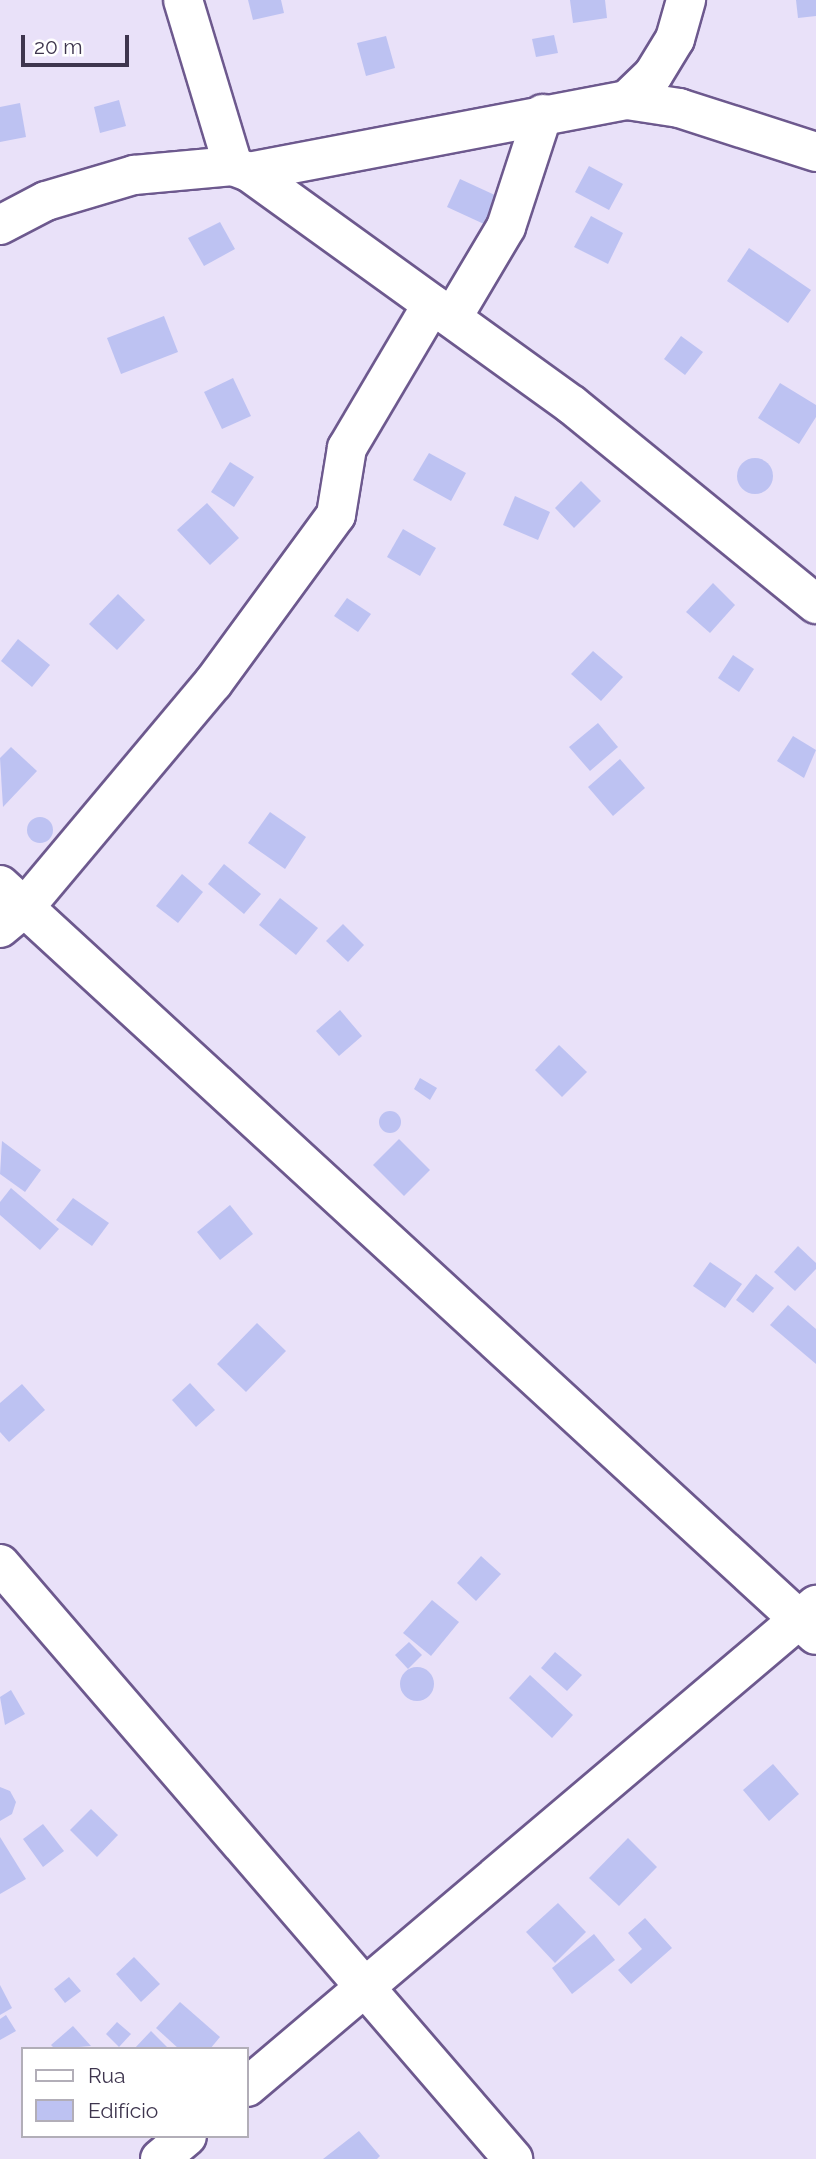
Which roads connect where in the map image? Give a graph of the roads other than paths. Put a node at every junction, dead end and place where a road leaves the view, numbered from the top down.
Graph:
1 (183, 0) edge
2 (686, 0) edge
3 (627, 100) junction
4 (543, 114) junction
5 (816, 152) edge
6 (241, 169) junction
7 (0, 225) edge
8 (442, 311) junction
9 (816, 604) edge
10 (8, 907) edge
11 (0, 1564) edge
12 (810, 1620) edge
13 (368, 1987) junction
14 (248, 2086) edge
15 (185, 2138) edge
16 (160, 2159) edge
17 (513, 2159) edge

1 - 6 street
2 - 3 street
3 - 4 street
3 - 5 street
4 - 6 street
4 - 8 street
6 - 7 street
6 - 8 street
8 - 9 street
8 - 10 street
10 - 12 street
11 - 13 street
12 - 13 street
13 - 14 street
13 - 17 street
15 - 16 street

